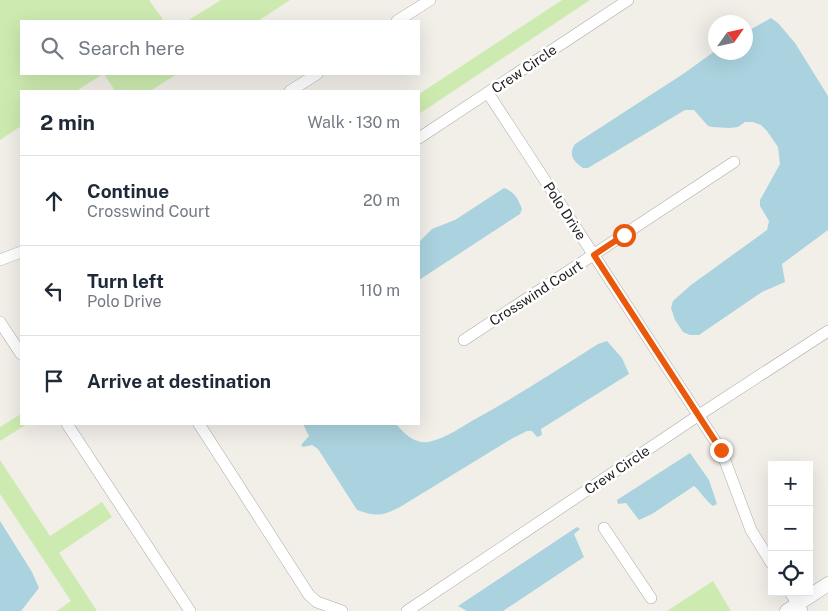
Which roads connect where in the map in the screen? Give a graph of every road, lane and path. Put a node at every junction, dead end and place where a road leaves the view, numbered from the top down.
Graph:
1 (430, 0) edge
2 (628, 0) edge
3 (399, 20) edge
4 (315, 75) edge
5 (292, 90) edge
6 (488, 93) junction
7 (420, 137) edge
8 (734, 162) dead end
9 (20, 252) edge
10 (594, 255) junction
11 (0, 260) edge
12 (0, 322) edge
13 (828, 331) edge
14 (464, 340) dead end
15 (20, 352) edge
16 (699, 415) junction
17 (68, 425) edge
18 (200, 425) edge
19 (604, 528) dead end
20 (768, 558) edge
21 (828, 584) edge
22 (791, 596) edge
23 (651, 598) dead end
24 (795, 609) edge
25 (190, 611) edge
26 (342, 611) edge
27 (407, 611) edge

1 - 3 street
2 - 6 street, Crew Circle
4 - 5 street
6 - 7 street, Crew Circle
6 - 10 street, Polo Drive
8 - 10 street, Crosswind Court
9 - 11 street
10 - 14 street, Crosswind Court
10 - 16 street, Polo Drive
12 - 15 street
13 - 16 street, Crew Circle
16 - 20 street, Polo Drive
16 - 27 street, Crew Circle
17 - 25 street
18 - 26 street
19 - 23 street
21 - 24 street
22 - 24 street

